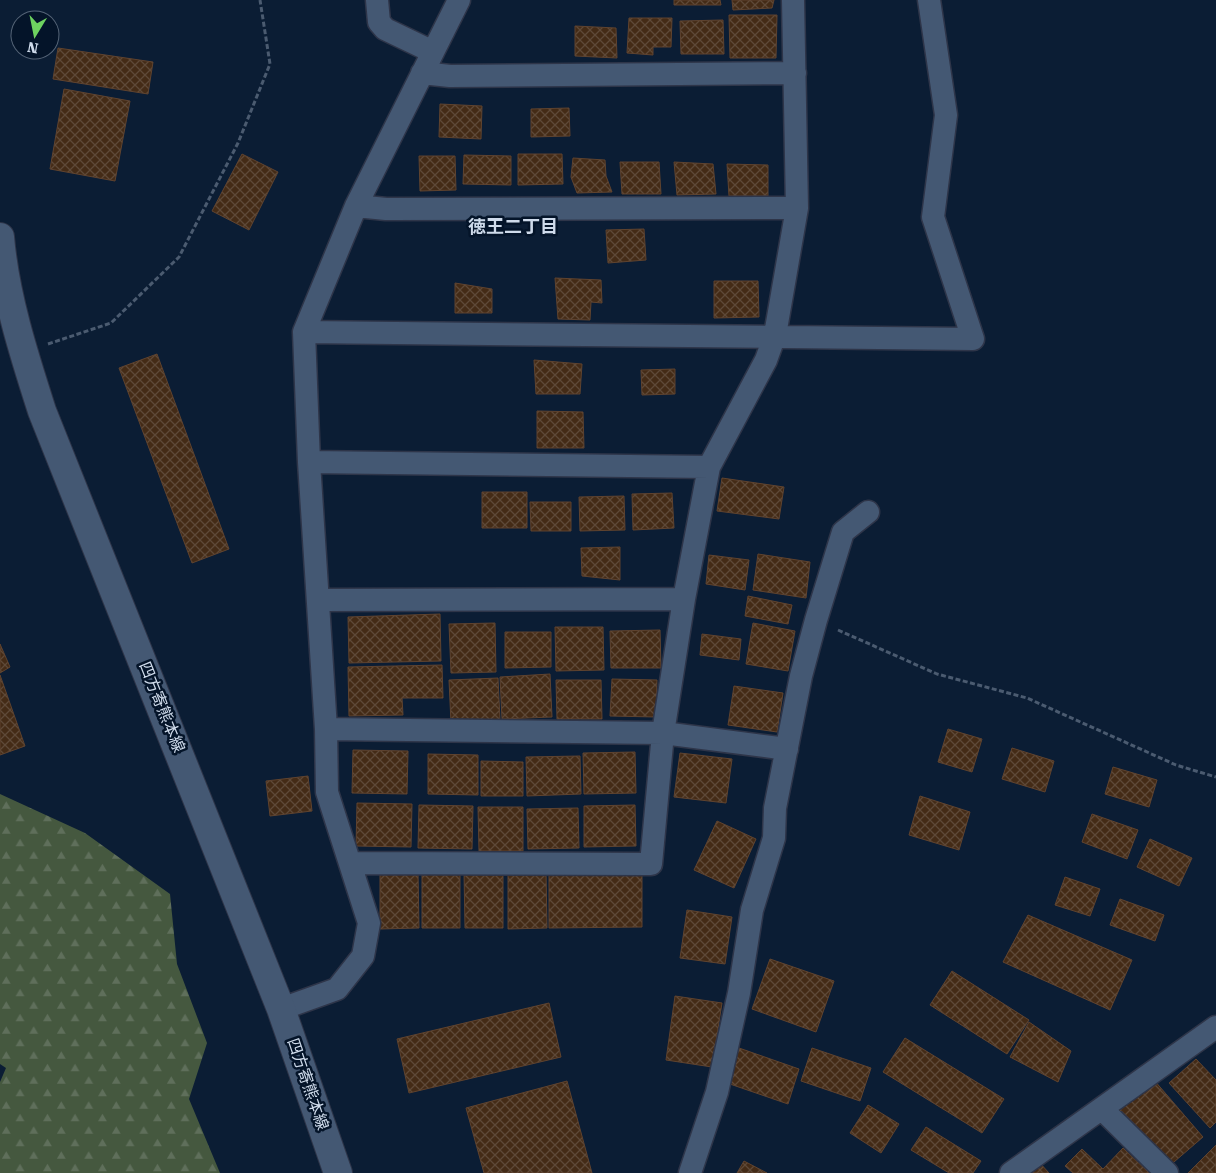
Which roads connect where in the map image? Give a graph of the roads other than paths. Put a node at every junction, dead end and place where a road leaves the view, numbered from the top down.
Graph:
1 (377, 0) edge
2 (460, 0) edge
3 (793, 0) edge
4 (930, 0) edge
5 (433, 52) junction
6 (422, 73) junction
7 (795, 73) junction
8 (356, 206) junction
9 (797, 208) junction
10 (0, 237) edge
11 (304, 332) junction
12 (775, 335) junction
13 (309, 462) junction
14 (709, 467) junction
15 (868, 512) dead end
16 (684, 599) junction
17 (318, 600) junction
18 (326, 729) junction
19 (663, 733) junction
20 (787, 749) junction
21 (350, 863) junction
22 (281, 1009) junction
23 (1216, 1027) edge
24 (1102, 1109) junction
25 (338, 1173) edge
26 (690, 1173) edge
27 (1011, 1173) edge
28 (1167, 1173) edge

1 - 5 street
2 - 5 street
3 - 7 street
4 - 12 street
5 - 6 street
6 - 7 street
6 - 8 street
7 - 9 street
8 - 9 street
8 - 11 street
9 - 12 street
10 - 22 main road, 四方寄熊本線
11 - 12 street
11 - 13 street
12 - 14 street
13 - 14 street
13 - 17 street
14 - 16 street
15 - 20 street
16 - 17 street
16 - 19 street
17 - 18 street
18 - 19 street
18 - 21 street
19 - 20 street
19 - 21 street
20 - 26 street
21 - 22 street
22 - 25 main road, 四方寄熊本線
23 - 24 street
24 - 27 street
24 - 28 street

